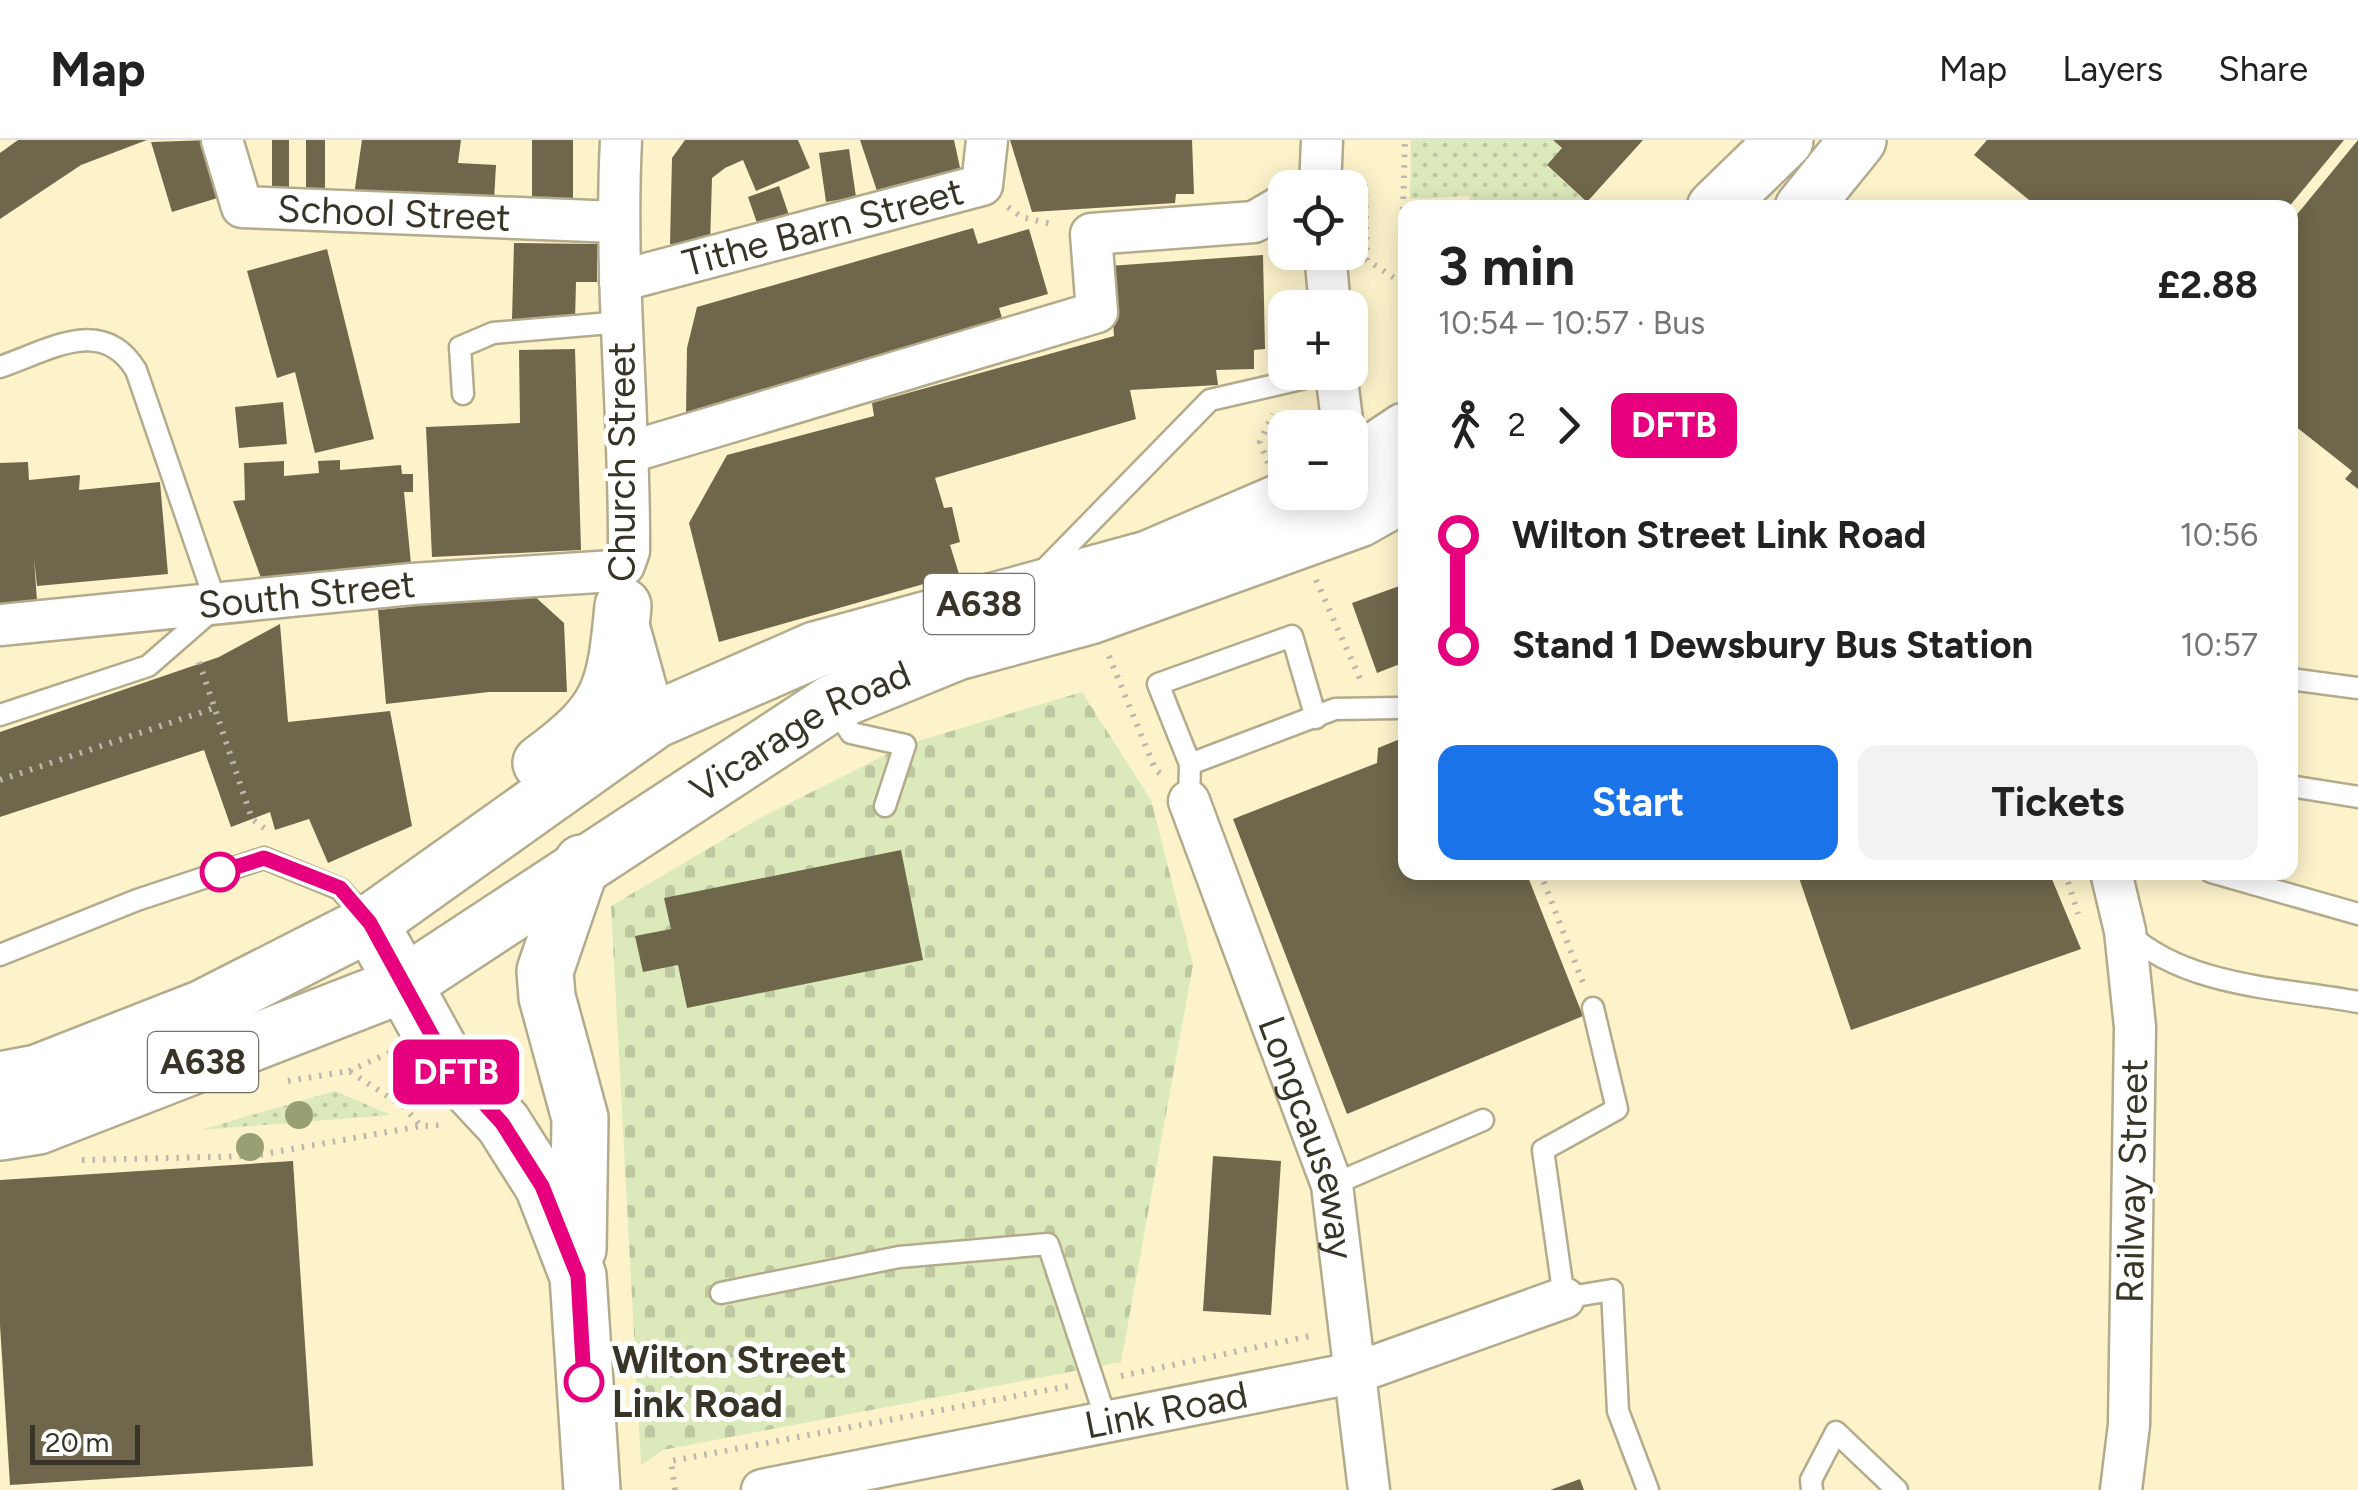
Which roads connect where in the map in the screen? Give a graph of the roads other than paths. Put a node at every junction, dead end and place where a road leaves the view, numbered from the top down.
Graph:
1 (222, 140) edge
2 (622, 140) edge
3 (987, 140) edge
4 (1322, 140) edge
5 (1784, 140) edge
6 (1858, 140) edge
7 (1319, 170) edge
8 (1723, 200) edge
9 (1809, 200) edge
10 (1268, 214) edge
11 (617, 222) junction
12 (620, 281) junction
13 (622, 322) junction
14 (0, 366) edge
15 (1268, 387) edge
16 (464, 394) dead end
17 (1398, 442) edge
18 (630, 452) junction
19 (1368, 486) edge
20 (1268, 507) edge
21 (1320, 510) edge
22 (618, 589) junction
23 (1025, 590) junction
24 (217, 606) junction
25 (0, 625) edge
26 (2298, 680) edge
27 (2358, 688) edge
28 (832, 704) junction
29 (1398, 708) dead end
30 (0, 715) edge
31 (1316, 718) junction
32 (655, 720) junction
33 (1189, 783) junction
34 (2298, 787) edge
35 (2358, 798) edge
36 (886, 806) dead end
37 (458, 860) junction
38 (582, 863) junction
39 (2114, 880) edge
40 (2238, 880) edge
41 (2358, 914) edge
42 (370, 923) junction
43 (2126, 931) junction
44 (0, 956) edge
45 (404, 984) junction
46 (2353, 998) edge
47 (1593, 1008) road end
48 (0, 1080) edge
49 (1483, 1120) dead end
50 (0, 1132) edge
51 (1332, 1186) junction
52 (578, 1276) junction
53 (721, 1293) dead end
54 (1564, 1298) junction
55 (1358, 1372) junction
56 (1107, 1422) junction
57 (592, 1490) edge
58 (762, 1490) edge
59 (1369, 1490) edge
60 (1648, 1490) edge
61 (1812, 1490) edge
62 (1898, 1490) edge
63 (2120, 1490) edge

1 - 11 street, School Street
2 - 11 street, Church Street
3 - 12 street, Tithe Barn Street
4 - 7 street
5 - 8 main road
6 - 9 main road
10 - 18 street
11 - 12 street, Church Street
12 - 13 street, Church Street
13 - 16 lane
13 - 18 street, Church Street
14 - 24 lane
15 - 23 lane
17 - 19 main road, Vicarage Road / A638
18 - 22 street, Church Street
20 - 23 main road, Vicarage Road / A638
21 - 28 main road, Vicarage Road / A638
22 - 24 street, South Street
22 - 32 street, Church Street
22 - 37 main road
23 - 32 main road, Vicarage Road / A638
24 - 25 street, South Street
24 - 30 lane
26 - 27 lane
28 - 32 main road
28 - 36 lane
28 - 38 main road, Vicarage Road / A638
29 - 31 lane
31 - 33 lane
31 - 33 lane
32 - 37 main road, Vicarage Road / A638
33 - 51 street, Longcauseway
34 - 35 lane
37 - 42 main road, Vicarage Road / A638
38 - 45 main road, Vicarage Road / A638
38 - 52 main road
39 - 43 street, Railway Street
40 - 41 lane
42 - 44 lane
42 - 45 main road
42 - 48 main road, A638
43 - 46 lane
43 - 63 street, Railway Street
45 - 50 main road, A638
45 - 52 main road
47 - 54 lane
49 - 51 lane
51 - 55 street, Longcauseway
52 - 57 main road
53 - 56 lane
54 - 55 street, Link Road
54 - 60 lane
55 - 56 street, Link Road
55 - 59 street, Longcauseway
56 - 58 street, Link Road
61 - 62 lane

